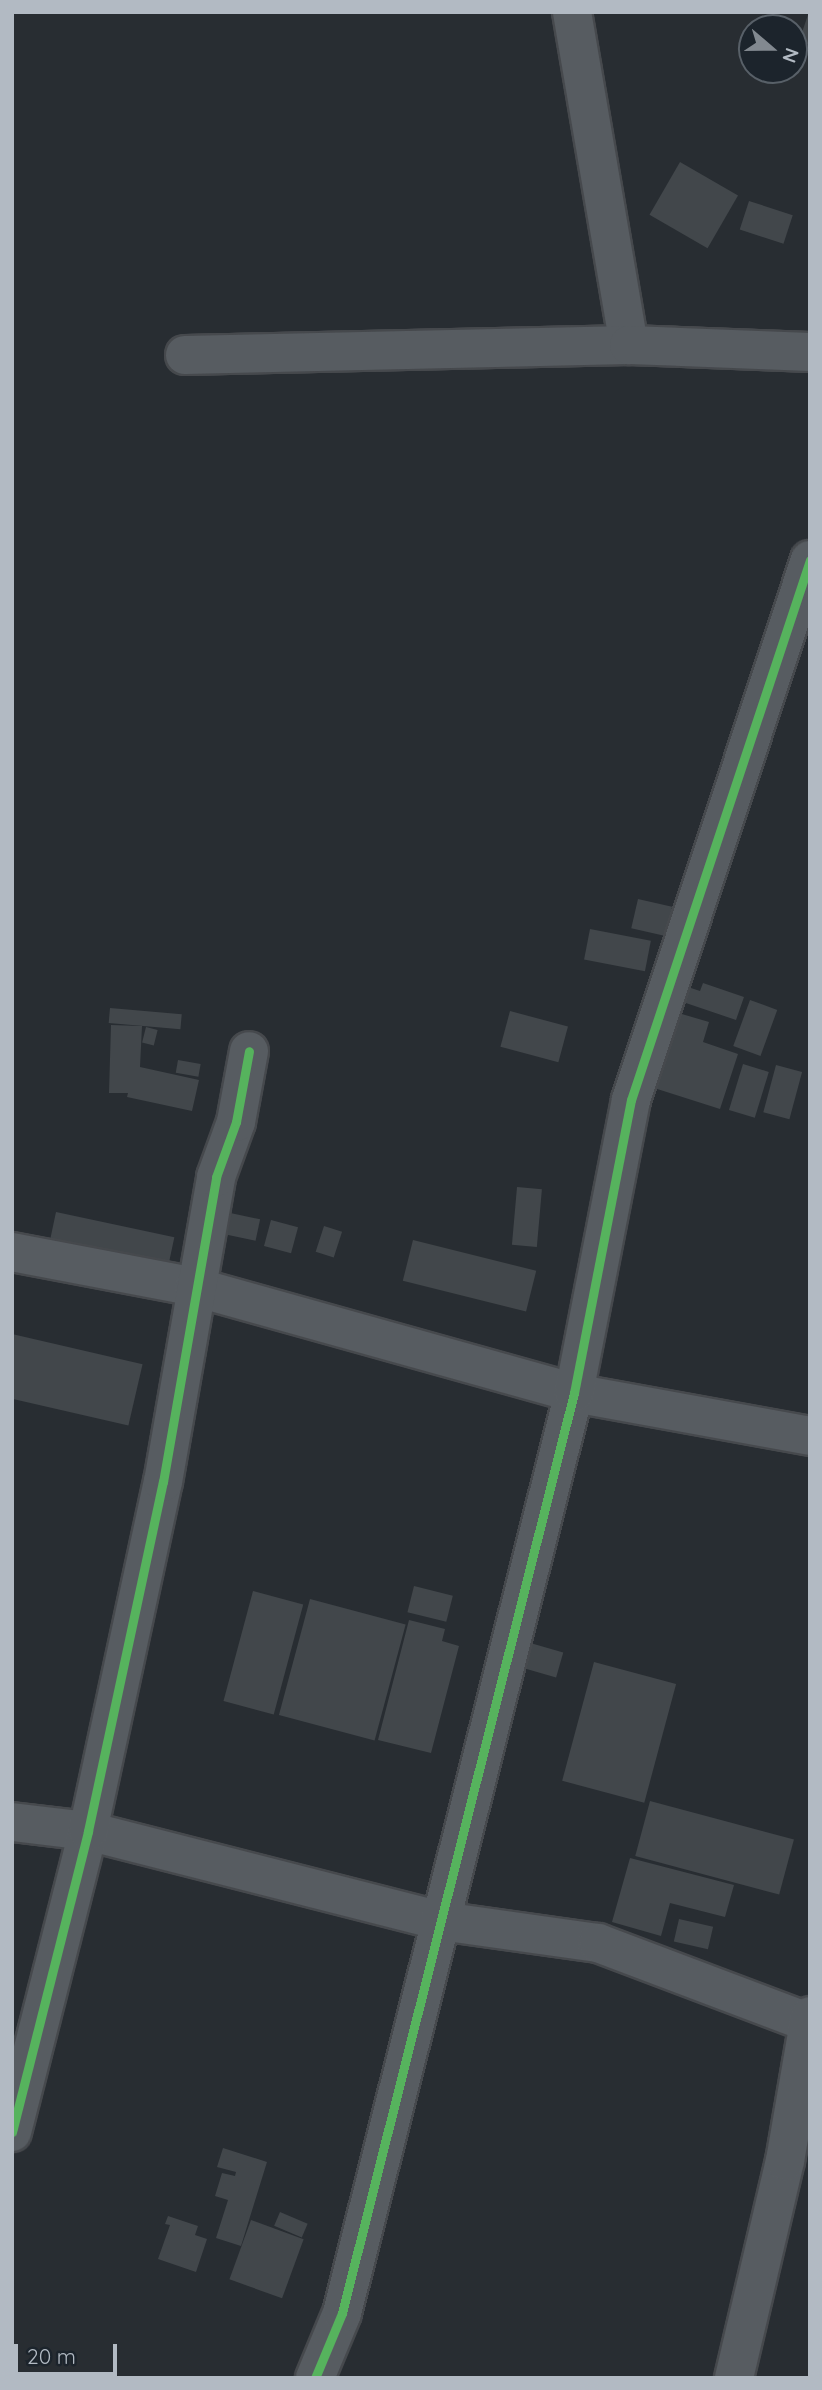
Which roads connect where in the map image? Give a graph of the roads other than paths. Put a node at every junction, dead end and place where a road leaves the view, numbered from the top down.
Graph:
1 (572, 12) edge
2 (629, 345) junction
3 (810, 352) edge
4 (185, 355) dead end
5 (810, 560) edge
6 (249, 1051) dead end
7 (12, 1252) edge
8 (195, 1287) junction
9 (574, 1393) junction
10 (810, 1436) edge
11 (12, 1822) edge
12 (88, 1831) junction
13 (441, 1921) junction
14 (809, 2020) edge
15 (12, 2132) edge
16 (315, 2378) edge
17 (734, 2378) edge

1 - 2 street
2 - 3 street
2 - 4 street
5 - 9 street
6 - 8 street
7 - 8 street
8 - 9 street
8 - 12 street
9 - 10 street
9 - 13 street
11 - 12 street
12 - 13 street
12 - 15 street
13 - 14 street
13 - 16 street
14 - 17 street

